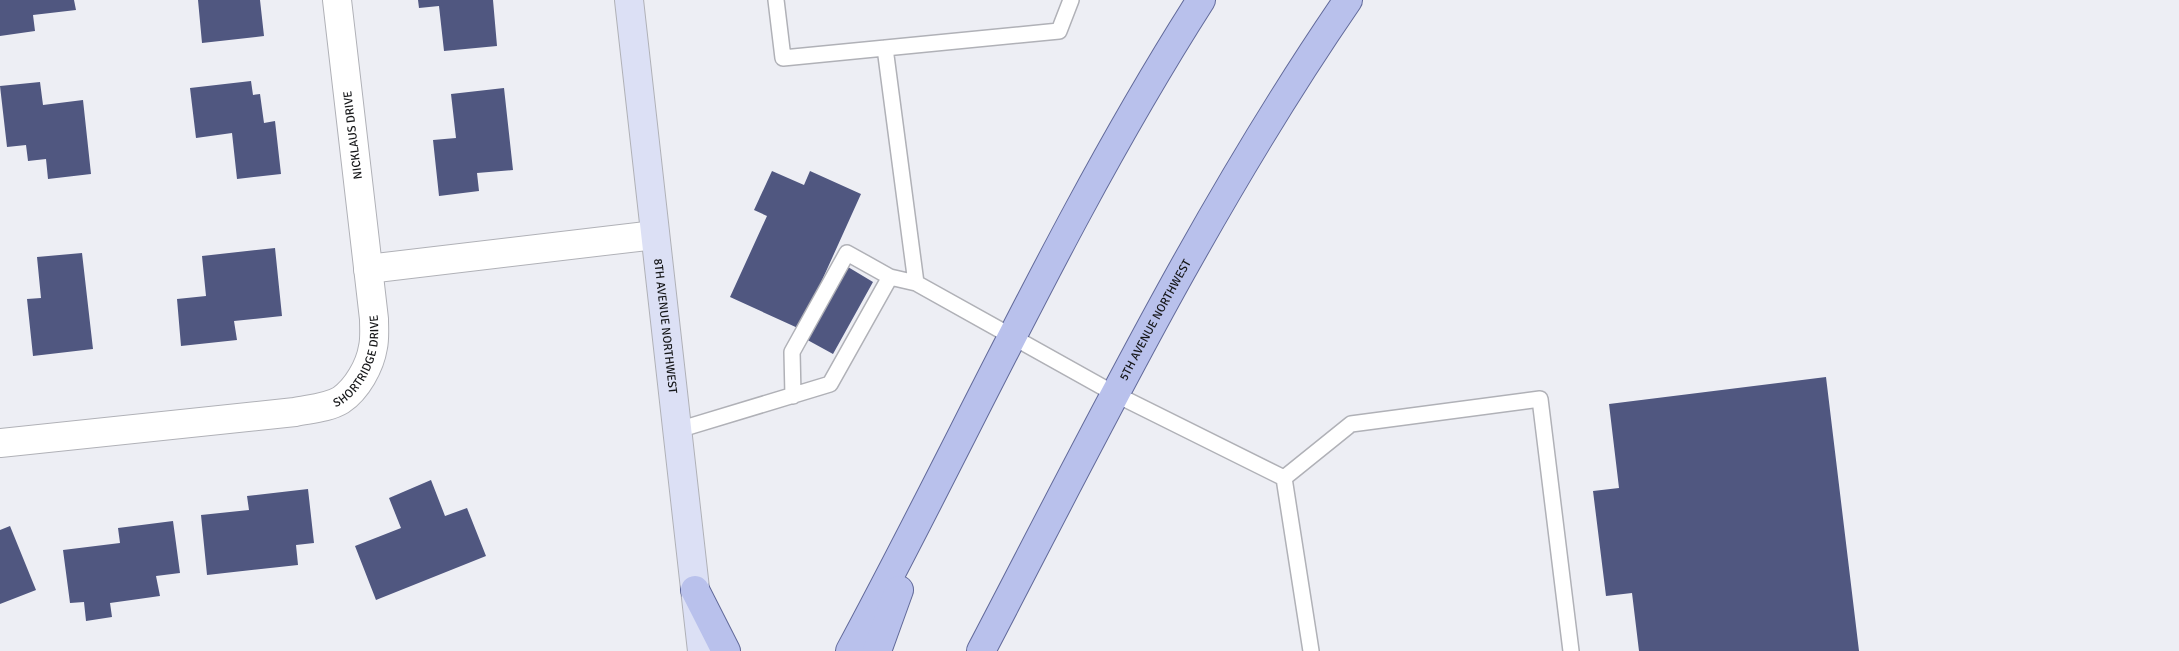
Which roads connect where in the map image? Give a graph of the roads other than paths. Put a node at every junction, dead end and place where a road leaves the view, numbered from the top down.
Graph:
1 (337, 0) edge
2 (628, 0) edge
3 (776, 0) edge
4 (1071, 0) edge
5 (1201, 0) edge
6 (1348, 0) edge
7 (885, 48) junction
8 (655, 235) junction
9 (368, 269) junction
10 (890, 277) junction
11 (916, 283) junction
12 (1012, 338) junction
13 (1115, 394) junction
14 (793, 396) junction
15 (678, 430) junction
16 (0, 443) edge
17 (1284, 478) junction
18 (938, 480) junction
19 (695, 590) junction
20 (876, 603) junction
21 (702, 651) edge
22 (726, 651) edge
23 (834, 651) edge
24 (850, 651) edge
25 (877, 651) edge
26 (981, 651) edge
27 (1311, 651) edge
28 (1571, 651) edge

1 - 9 street, NICKLAUS DRIVE
2 - 8 main road, 8TH AVENUE NORTHWEST
3 - 7 lane
4 - 7 lane
5 - 12 main road
6 - 13 main road, 5TH AVENUE NORTHWEST
7 - 11 lane
8 - 9 street
8 - 15 main road, 8TH AVENUE NORTHWEST
9 - 16 street, SHORTRIDGE DRIVE
10 - 11 lane
10 - 14 lane
10 - 14 lane
11 - 12 lane
12 - 13 lane
12 - 18 main road
13 - 17 lane
13 - 26 main road, 5TH AVENUE NORTHWEST
14 - 15 lane
15 - 19 main road, 8TH AVENUE NORTHWEST
17 - 27 lane
17 - 28 lane
18 - 20 main road
18 - 25 main road
19 - 21 main road, 8TH AVENUE NORTHWEST
19 - 22 main road
20 - 23 main road
20 - 24 main road

